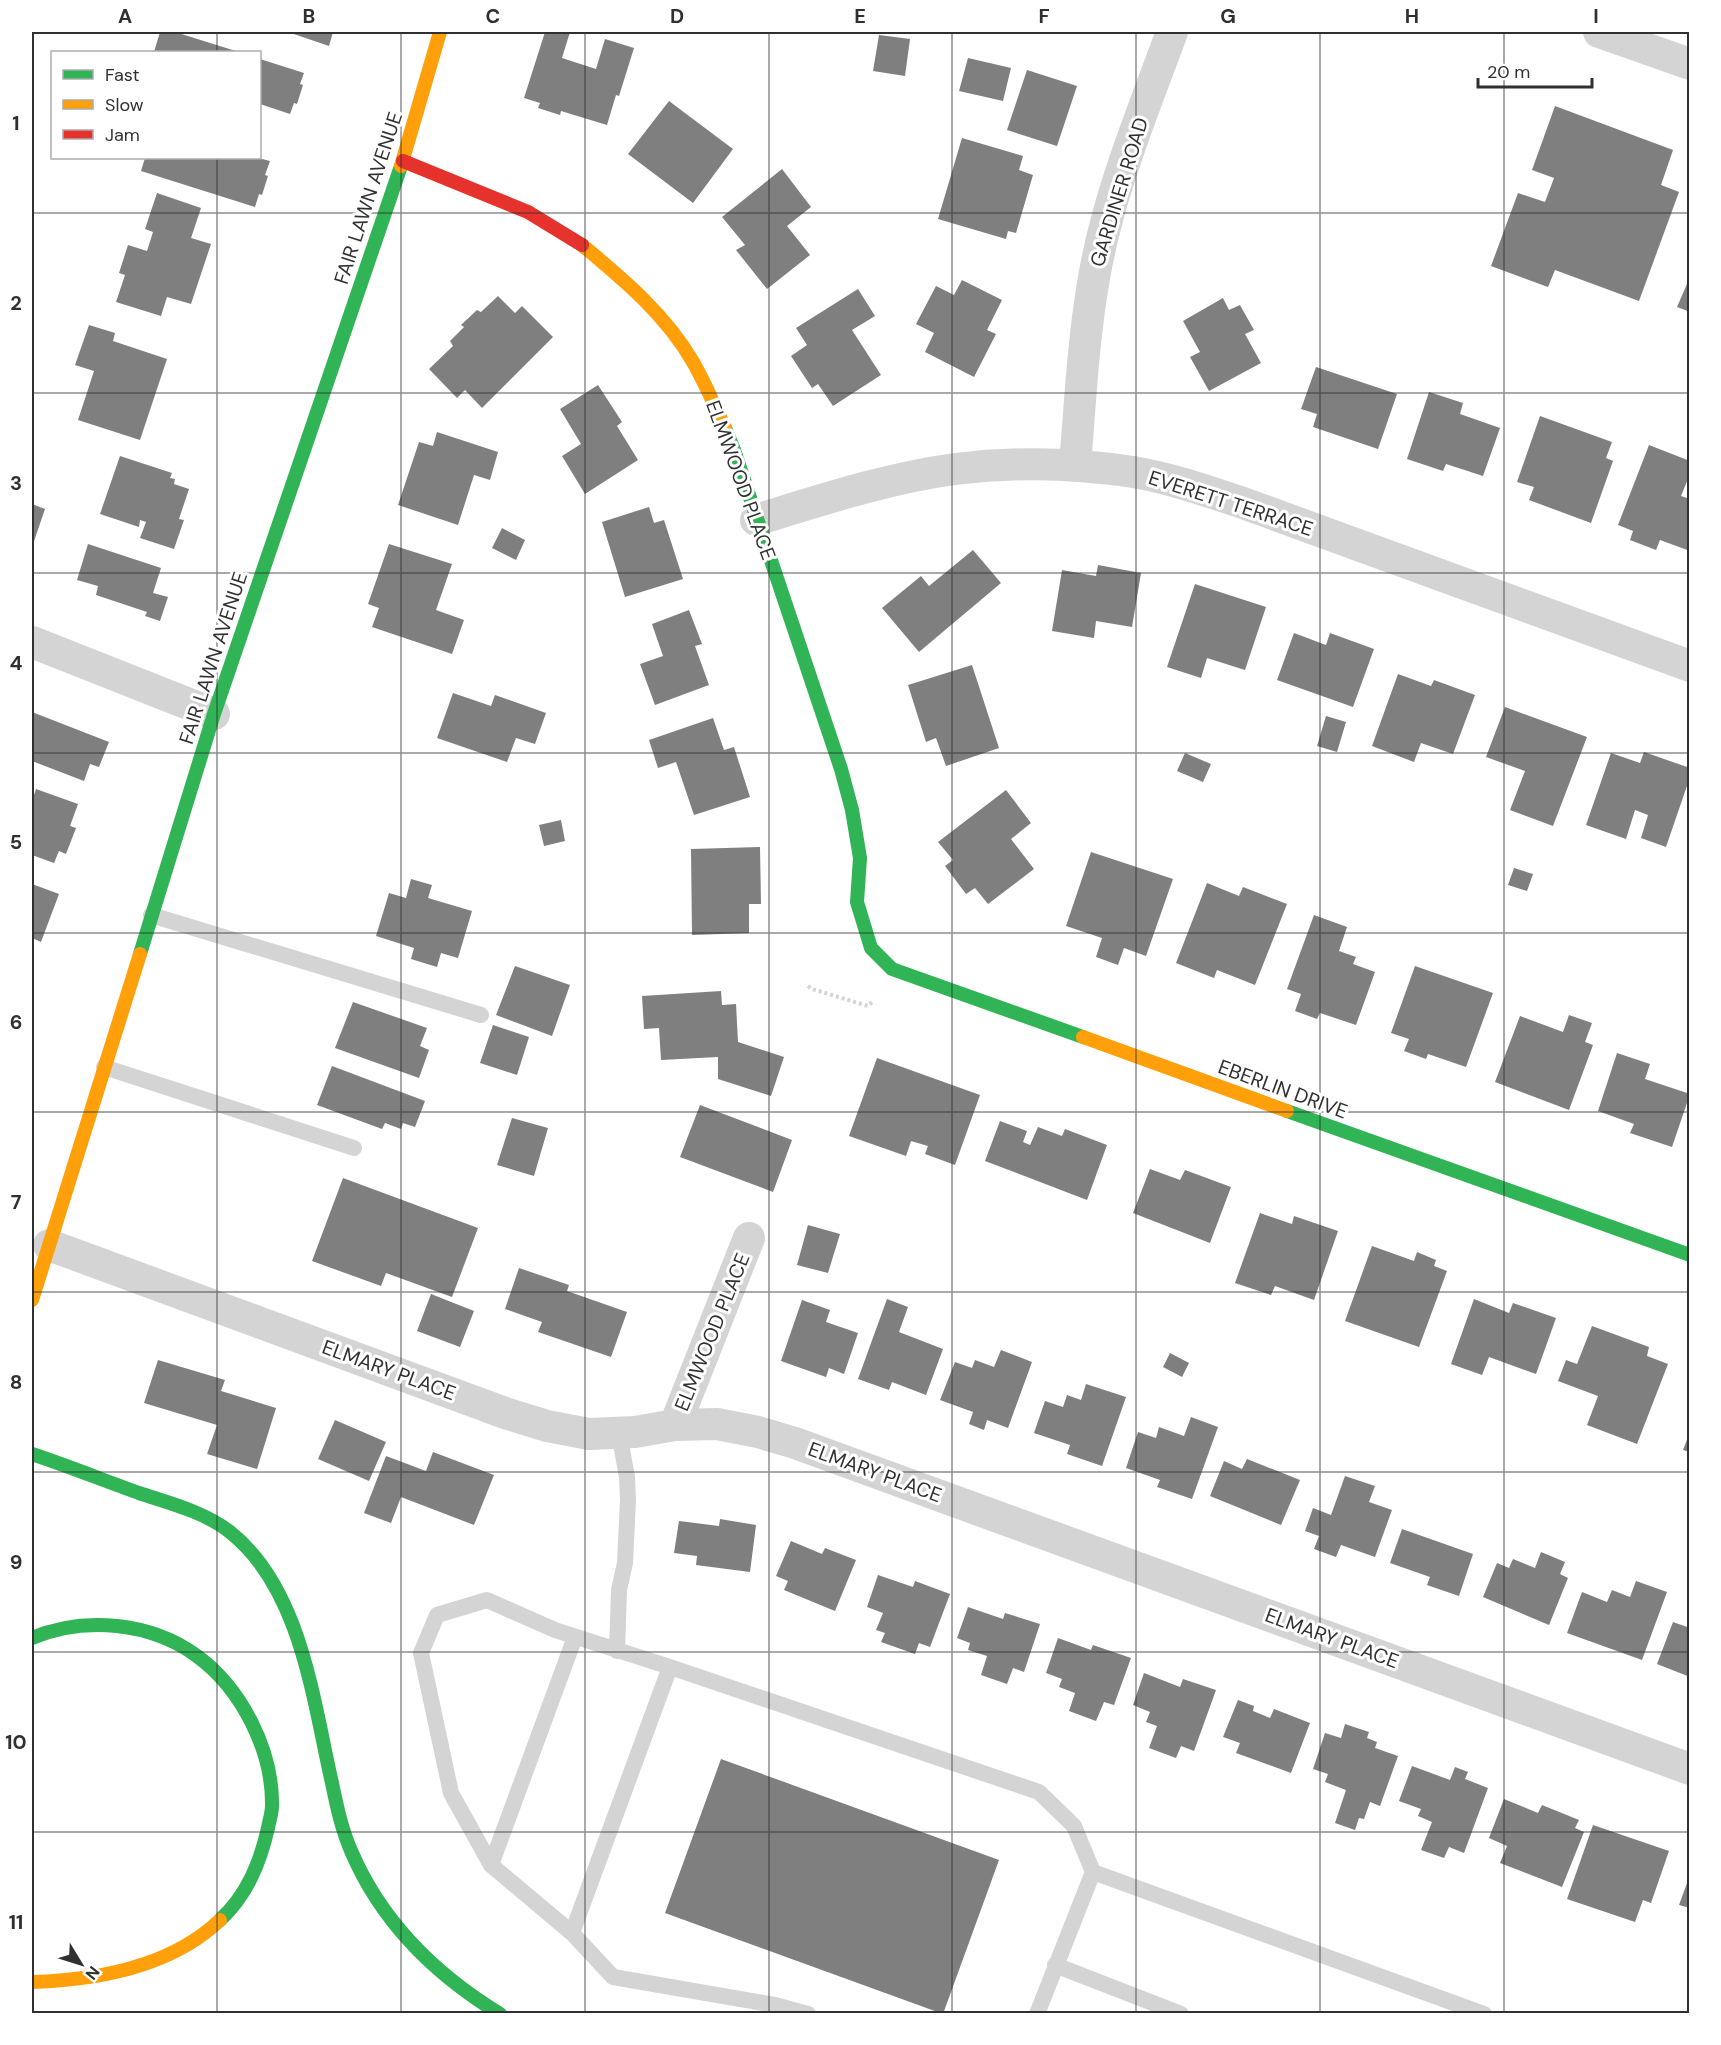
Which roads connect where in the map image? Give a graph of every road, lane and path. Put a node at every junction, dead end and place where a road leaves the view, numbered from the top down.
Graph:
1 (440, 32) edge
2 (1172, 32) edge
3 (1599, 32) edge
4 (1689, 64) edge
5 (403, 161) junction
6 (1075, 465) junction
7 (756, 520) junction
8 (32, 642) edge
9 (1689, 666) edge
10 (214, 714) junction
11 (152, 915) junction
12 (870, 948) joint
13 (808, 986) dead end
14 (874, 1000) dead end
15 (481, 1015) dead end
16 (104, 1067) junction
17 (354, 1148) dead end
18 (749, 1238) dead end
19 (49, 1245) junction
20 (1689, 1255) edge
21 (32, 1300) edge
22 (675, 1425) junction
23 (619, 1433) junction
24 (32, 1454) edge
25 (575, 1637) junction
26 (32, 1638) edge
27 (617, 1651) junction
28 (669, 1667) junction
29 (1689, 1769) edge
30 (491, 1865) junction
31 (1093, 1872) junction
32 (572, 1933) junction
33 (1055, 1965) junction
34 (32, 1982) edge
35 (500, 2013) edge
36 (808, 2013) edge
37 (1037, 2013) edge
38 (1181, 2013) edge
39 (1484, 2013) edge

1 - 5 main road, FAIR LAWN AVENUE
2 - 6 street, GARDINER ROAD
3 - 4 street
5 - 7 main road, ELMWOOD PLACE
5 - 10 main road, FAIR LAWN AVENUE
6 - 7 street, EVERETT TERRACE
6 - 9 street, EVERETT TERRACE
7 - 12 main road, ELMWOOD PLACE
8 - 10 street
10 - 11 main road, FAIR LAWN AVENUE
11 - 15 lane
11 - 16 main road, FAIR LAWN AVENUE
12 - 20 main road, EBERLIN DRIVE
13 - 14 path
16 - 17 lane
16 - 19 main road, FAIR LAWN AVENUE
18 - 22 street, ELMWOOD PLACE
19 - 21 main road, FAIR LAWN AVENUE
19 - 23 street, ELMARY PLACE
22 - 23 street, ELMARY PLACE
22 - 29 street, ELMARY PLACE
23 - 27 lane
24 - 35 main road
25 - 27 lane
25 - 30 lane
25 - 30 lane
26 - 34 main road
27 - 28 lane
28 - 31 lane
28 - 32 lane
30 - 32 lane
31 - 33 lane
31 - 39 lane
32 - 36 lane
33 - 37 lane
33 - 38 lane

